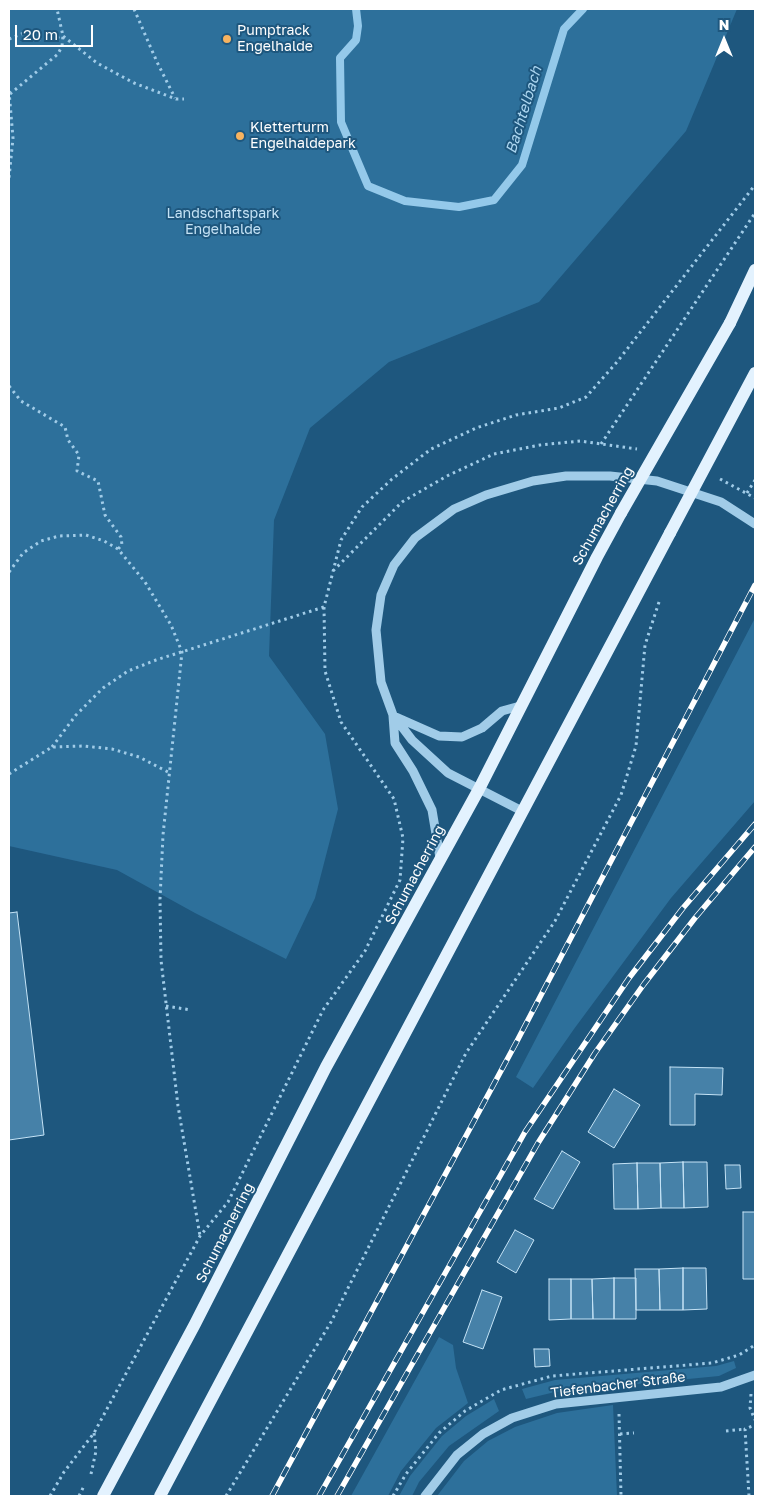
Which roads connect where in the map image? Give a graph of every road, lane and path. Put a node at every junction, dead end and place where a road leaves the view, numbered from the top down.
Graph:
1 (57, 9) edge
2 (134, 9) edge
3 (63, 36) junction
4 (9, 39) edge
5 (9, 93) edge
6 (176, 99) junction
7 (184, 99) dead end
8 (9, 178) edge
9 (755, 185) edge
10 (755, 213) edge
11 (755, 270) edge
12 (755, 372) edge
13 (9, 386) edge
14 (601, 444) dead end
15 (755, 480) edge
16 (755, 498) edge
17 (755, 524) edge
18 (118, 549) junction
19 (9, 572) edge
20 (662, 593) dead end
21 (324, 607) junction
22 (182, 652) junction
23 (520, 706) junction
24 (393, 716) junction
25 (52, 747) junction
26 (170, 773) junction
27 (9, 774) edge
28 (480, 789) junction
29 (522, 811) junction
30 (440, 858) junction
31 (166, 1006) junction
32 (191, 1010) dead end
33 (200, 1236) junction
34 (755, 1376) edge
35 (618, 1396) junction
36 (755, 1420) edge
37 (755, 1425) edge
38 (745, 1429) junction
39 (726, 1431) dead end
40 (94, 1433) junction
41 (634, 1433) dead end
42 (620, 1434) junction
43 (50, 1496) edge
44 (79, 1496) edge
45 (103, 1496) edge
46 (160, 1496) edge
47 (226, 1496) edge
48 (425, 1496) edge
49 (621, 1496) edge
50 (749, 1496) edge

1 - 3 path
2 - 6 path
3 - 4 path
3 - 5 path
3 - 6 path
5 - 8 path
6 - 7 path
9 - 21 path
10 - 14 path
11 - 23 main road, Schumacherring, bridge
12 - 29 main road, bridge
13 - 18 path
15 - 16 path
17 - 24 street
18 - 19 path
18 - 22 path
20 - 47 path
21 - 22 path
21 - 33 path
22 - 25 path
22 - 26 path
23 - 24 street
23 - 28 main road, Schumacherring
24 - 28 street
24 - 30 street
25 - 26 path
25 - 27 path
26 - 31 path
28 - 29 street
28 - 30 main road, Schumacherring
29 - 46 main road
30 - 45 main road, Schumacherring
31 - 32 path
31 - 33 path
33 - 40 path
34 - 35 street, Tiefenbacher Straße
34 - 36 path
35 - 42 path
35 - 48 street, Tiefenbacher Straße
37 - 38 path
38 - 39 path
38 - 50 path
40 - 43 path
40 - 44 path
41 - 42 path
42 - 49 path

